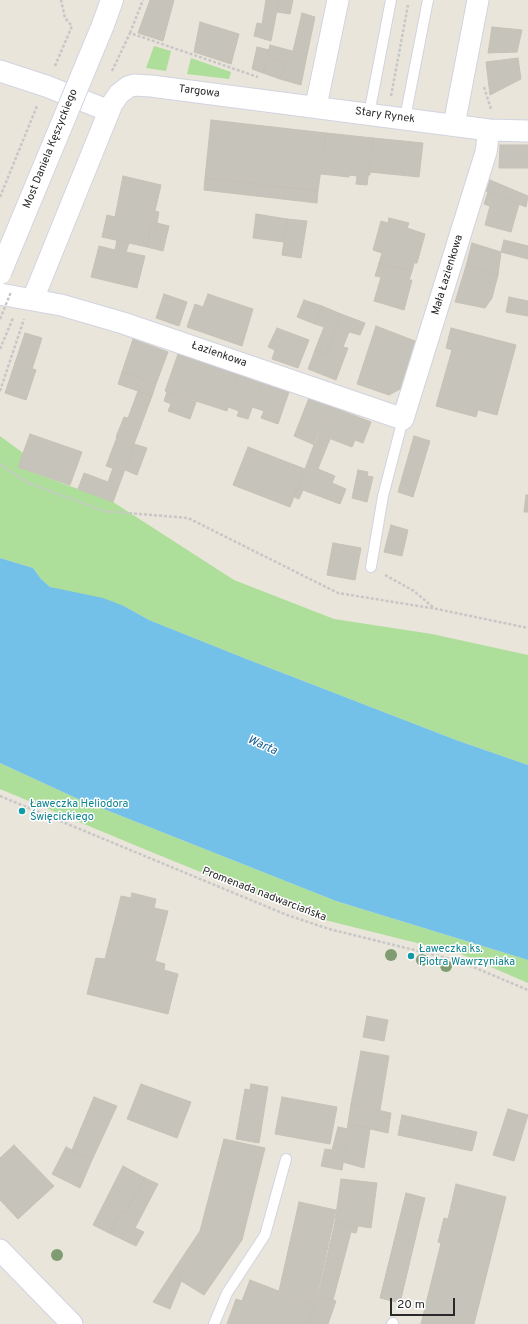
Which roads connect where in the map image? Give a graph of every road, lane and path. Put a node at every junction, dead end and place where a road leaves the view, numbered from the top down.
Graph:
1 (61, 0) edge
2 (112, 0) edge
3 (143, 0) edge
4 (338, 0) edge
5 (391, 0) edge
6 (428, 0) edge
7 (478, 0) edge
8 (408, 5) dead end
9 (130, 33) dead end
10 (0, 71) edge
11 (52, 72) dead end
12 (39, 102) dead end
13 (390, 102) dead end
14 (309, 106) junction
15 (109, 111) junction
16 (369, 114) junction
17 (405, 118) junction
18 (454, 125) junction
19 (489, 130) junction
20 (528, 131) edge
21 (0, 197) edge
22 (0, 273) edge
23 (0, 294) edge
24 (30, 306) junction
25 (8, 328) dead end
26 (0, 349) edge
27 (0, 391) edge
28 (403, 419) junction
29 (0, 464) edge
30 (371, 567) joint
31 (434, 608) junction
32 (528, 628) edge
33 (0, 796) edge
34 (528, 990) edge
35 (286, 1159) dead end
36 (0, 1250) edge
37 (72, 1324) edge
38 (214, 1324) edge

1 - 11 path
2 - 22 street, Most Daniela Kęszyckiego, bridge
3 - 9 path
4 - 14 street
5 - 16 lane
6 - 17 lane
7 - 18 street
8 - 13 path
10 - 15 street
12 - 21 path
14 - 15 street, Targowa
14 - 16 street, Stary Rynek
15 - 24 street, Targowa
16 - 17 street, Stary Rynek
17 - 18 street, Stary Rynek
18 - 19 street, Stary Rynek
19 - 20 street, Stary Rynek
19 - 28 street, Mała Łazienkowa
23 - 24 street, Łazienkowa
24 - 27 path
24 - 28 street, Łazienkowa
25 - 26 path
28 - 30 lane
29 - 31 path
30 - 31 path
31 - 32 path
33 - 34 path, Promenada nadwarciańska
35 - 38 lane
36 - 37 street

